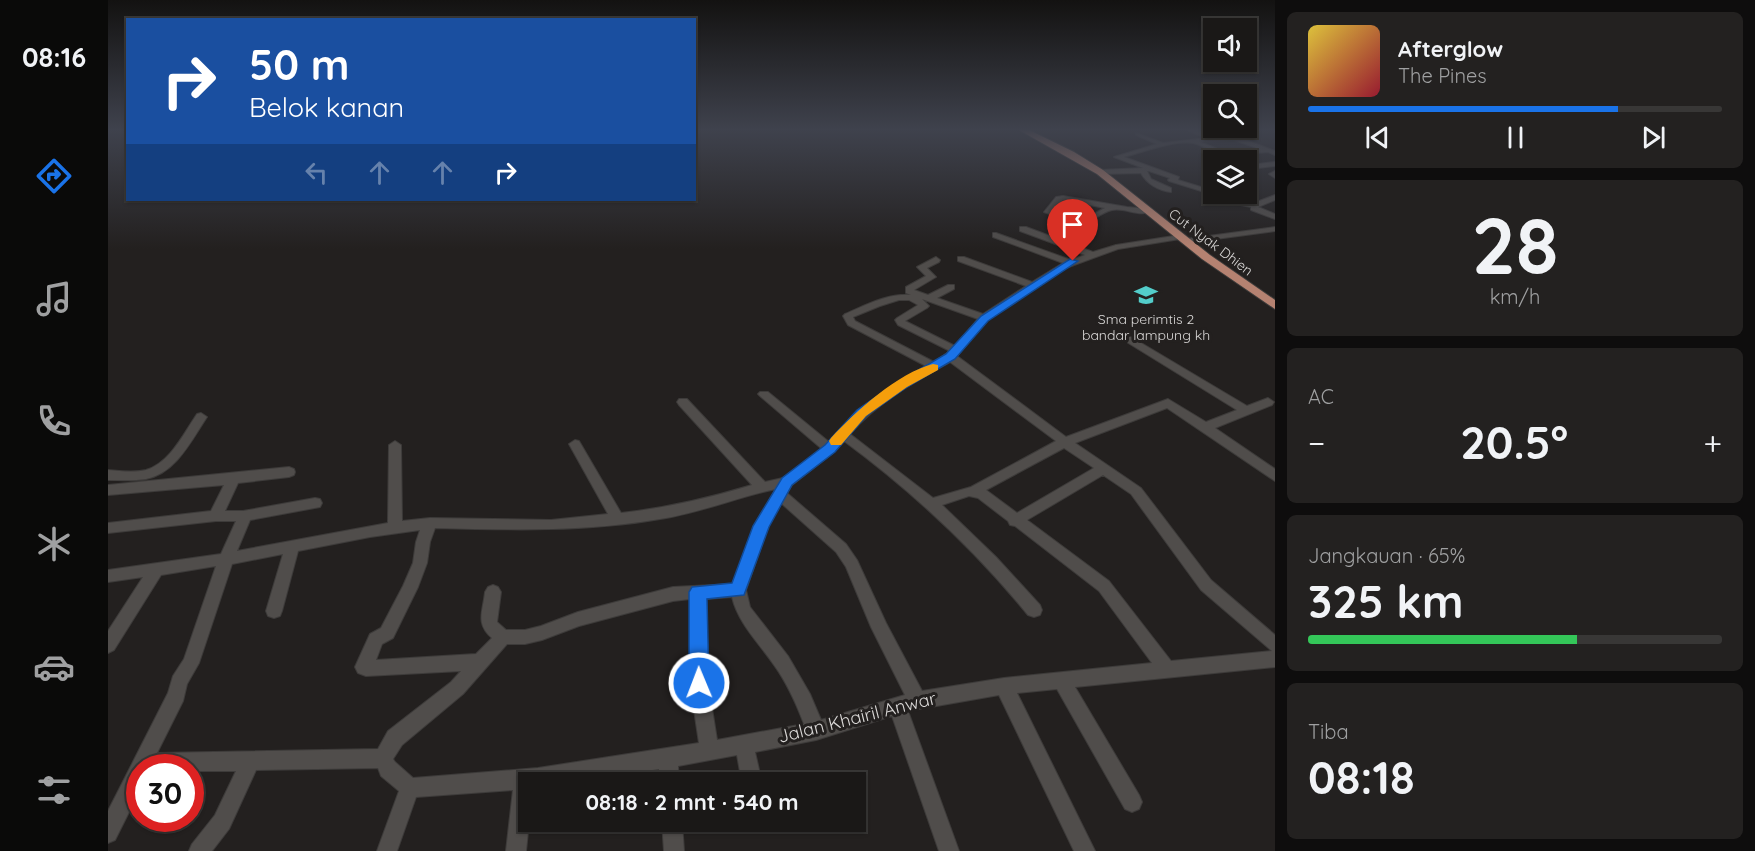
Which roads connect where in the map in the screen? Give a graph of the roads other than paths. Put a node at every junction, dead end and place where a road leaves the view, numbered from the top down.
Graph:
1 (1150, 169) edge
2 (1132, 170) edge
3 (1152, 170) edge
4 (1100, 171) joint
5 (1168, 190) dead end
6 (1203, 190) edge
7 (1275, 197) edge
8 (1246, 204) edge
9 (1255, 206) junction
10 (1112, 207) junction
11 (1148, 211) junction
12 (1275, 217) edge
13 (1023, 229) dead end
14 (1275, 229) edge
15 (996, 235) dead end
16 (1183, 239) junction
17 (1094, 255) junction
18 (961, 259) dead end
19 (936, 260) dead end
20 (1070, 263) junction
21 (1034, 286) junction
22 (951, 287) dead end
23 (929, 298) junction
24 (1271, 301) edge
25 (984, 318) junction
26 (1121, 334) dead end
27 (953, 353) junction
28 (936, 367) junction
29 (764, 394) dead end
30 (683, 402) dead end
31 (1268, 402) dead end
32 (1246, 411) junction
33 (201, 417) dead end
34 (1206, 427) junction
35 (842, 434) junction
36 (1065, 442) junction
37 (575, 444) dead end
38 (395, 446) dead end
39 (830, 449) junction
40 (1105, 468) junction
41 (289, 472) dead end
42 (108, 475) edge
43 (1275, 476) edge
44 (233, 480) junction
45 (762, 487) junction
46 (784, 488) junction
47 (108, 490) edge
48 (974, 490) junction
49 (315, 503) dead end
50 (931, 504) junction
51 (216, 516) junction
52 (245, 516) junction
53 (618, 519) junction
54 (1015, 521) junction
55 (430, 523) junction
56 (395, 527) junction
57 (108, 528) edge
58 (292, 546) junction
59 (226, 559) junction
60 (156, 569) junction
61 (108, 576) edge
62 (738, 590) junction
63 (493, 592) dead end
64 (698, 592) junction
65 (1034, 610) dead end
66 (274, 611) dead end
67 (503, 637) junction
68 (108, 645) edge
69 (1275, 645) edge
70 (1275, 659) edge
71 (480, 662) junction
72 (1167, 670) junction
73 (1062, 681) junction
74 (1004, 686) junction
75 (917, 700) junction
76 (897, 706) junction
77 (816, 731) junction
78 (744, 744) junction
79 (709, 751) junction
80 (146, 754) edge
81 (383, 758) junction
82 (668, 758) junction
83 (250, 761) junction
84 (204, 763) edge
85 (572, 772) edge
86 (669, 772) edge
87 (750, 772) edge
88 (518, 779) edge
89 (410, 788) junction
90 (126, 795) edge
91 (1132, 802) dead end
92 (518, 832) edge
93 (673, 832) edge
94 (108, 833) edge
95 (199, 851) edge
96 (387, 851) edge
97 (516, 851) edge
98 (674, 851) edge
99 (949, 851) edge
100 (1085, 851) edge

1 - 5 street
2 - 4 street
3 - 6 street
4 - 11 main road, Cut Nyak Dhien
7 - 9 street
8 - 9 street
9 - 12 street
10 - 10 street
10 - 11 street
11 - 16 main road, Cut Nyak Dhien
13 - 17 street
14 - 16 street
15 - 20 street
16 - 17 street
16 - 24 main road, Cut Nyak Dhien
17 - 20 street
18 - 21 street
19 - 23 street
20 - 21 street
21 - 25 street
22 - 23 street
23 - 25 street
25 - 27 street
26 - 32 street
27 - 28 street
27 - 28 street
27 - 36 street
28 - 35 street
29 - 39 street
30 - 45 street
31 - 32 street
32 - 34 street
33 - 42 street
34 - 36 street
34 - 43 street
35 - 39 street
35 - 50 street
36 - 40 street
36 - 48 street
37 - 53 street
38 - 56 street
39 - 46 street
40 - 54 street
40 - 69 street
41 - 44 street
44 - 47 street
44 - 51 street
45 - 46 street
45 - 53 street
46 - 62 street
46 - 75 street
48 - 50 street
48 - 54 street
49 - 52 street
50 - 65 street
51 - 52 street
51 - 57 street
52 - 59 street
53 - 55 street
54 - 72 street
55 - 56 street
55 - 71 street
56 - 58 street
58 - 59 street
58 - 66 street
59 - 60 street
59 - 80 street
60 - 61 street
60 - 68 street
62 - 64 street
62 - 77 street
63 - 67 street
64 - 67 street
64 - 79 street
67 - 71 street
70 - 72 street, Jalan Khairil Anwar
71 - 81 street
72 - 73 street, Jalan Khairil Anwar
73 - 74 street, Jalan Khairil Anwar
73 - 91 street
74 - 75 street, Jalan Khairil Anwar
74 - 100 street
75 - 76 street, Jalan Khairil Anwar
76 - 77 street, Jalan Khairil Anwar
76 - 99 street
77 - 78 street, Jalan Khairil Anwar
78 - 79 street, Jalan Khairil Anwar
78 - 87 street
79 - 82 street, Jalan Khairil Anwar
81 - 83 street
81 - 89 street
82 - 85 street, Jalan Khairil Anwar
82 - 86 street
83 - 84 street
83 - 95 street
88 - 89 street, Jalan Khairil Anwar
89 - 96 street
90 - 94 street
92 - 97 street
93 - 98 street

